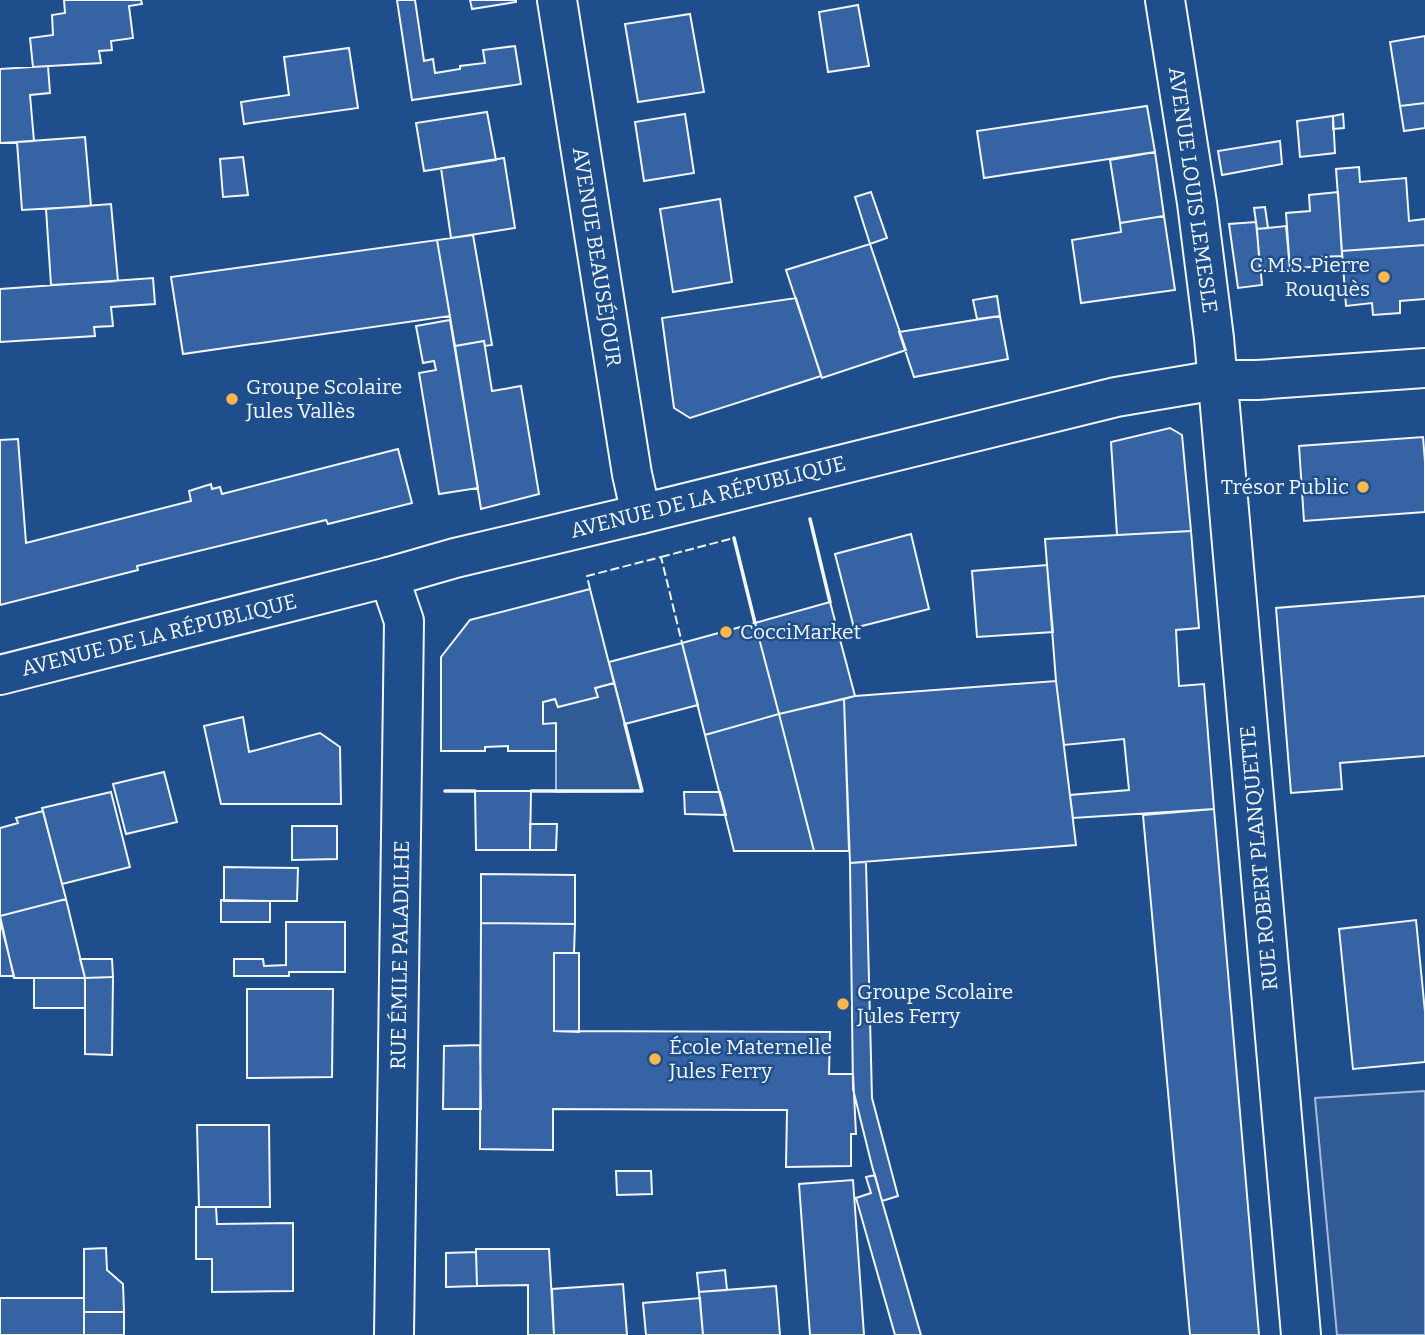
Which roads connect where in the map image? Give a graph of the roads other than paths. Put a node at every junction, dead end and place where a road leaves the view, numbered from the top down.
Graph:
1 (557, 0) edge
2 (1165, 0) edge
3 (1425, 368) edge
4 (1217, 380) junction
5 (641, 514) junction
6 (389, 578) junction
7 (0, 675) edge
8 (394, 1335) edge
9 (1301, 1335) edge

1 - 5 street, AVENUE BEAUSÉJOUR
2 - 4 street, AVENUE LOUIS LEMESLE
3 - 4 street, AVENUE DE LA RÉPUBLIQUE
4 - 5 street, AVENUE DE LA RÉPUBLIQUE
4 - 9 street, RUE ROBERT PLANQUETTE
5 - 6 street, AVENUE DE LA RÉPUBLIQUE
6 - 7 street, AVENUE DE LA RÉPUBLIQUE
6 - 8 street, RUE ÉMILE PALADILHE

